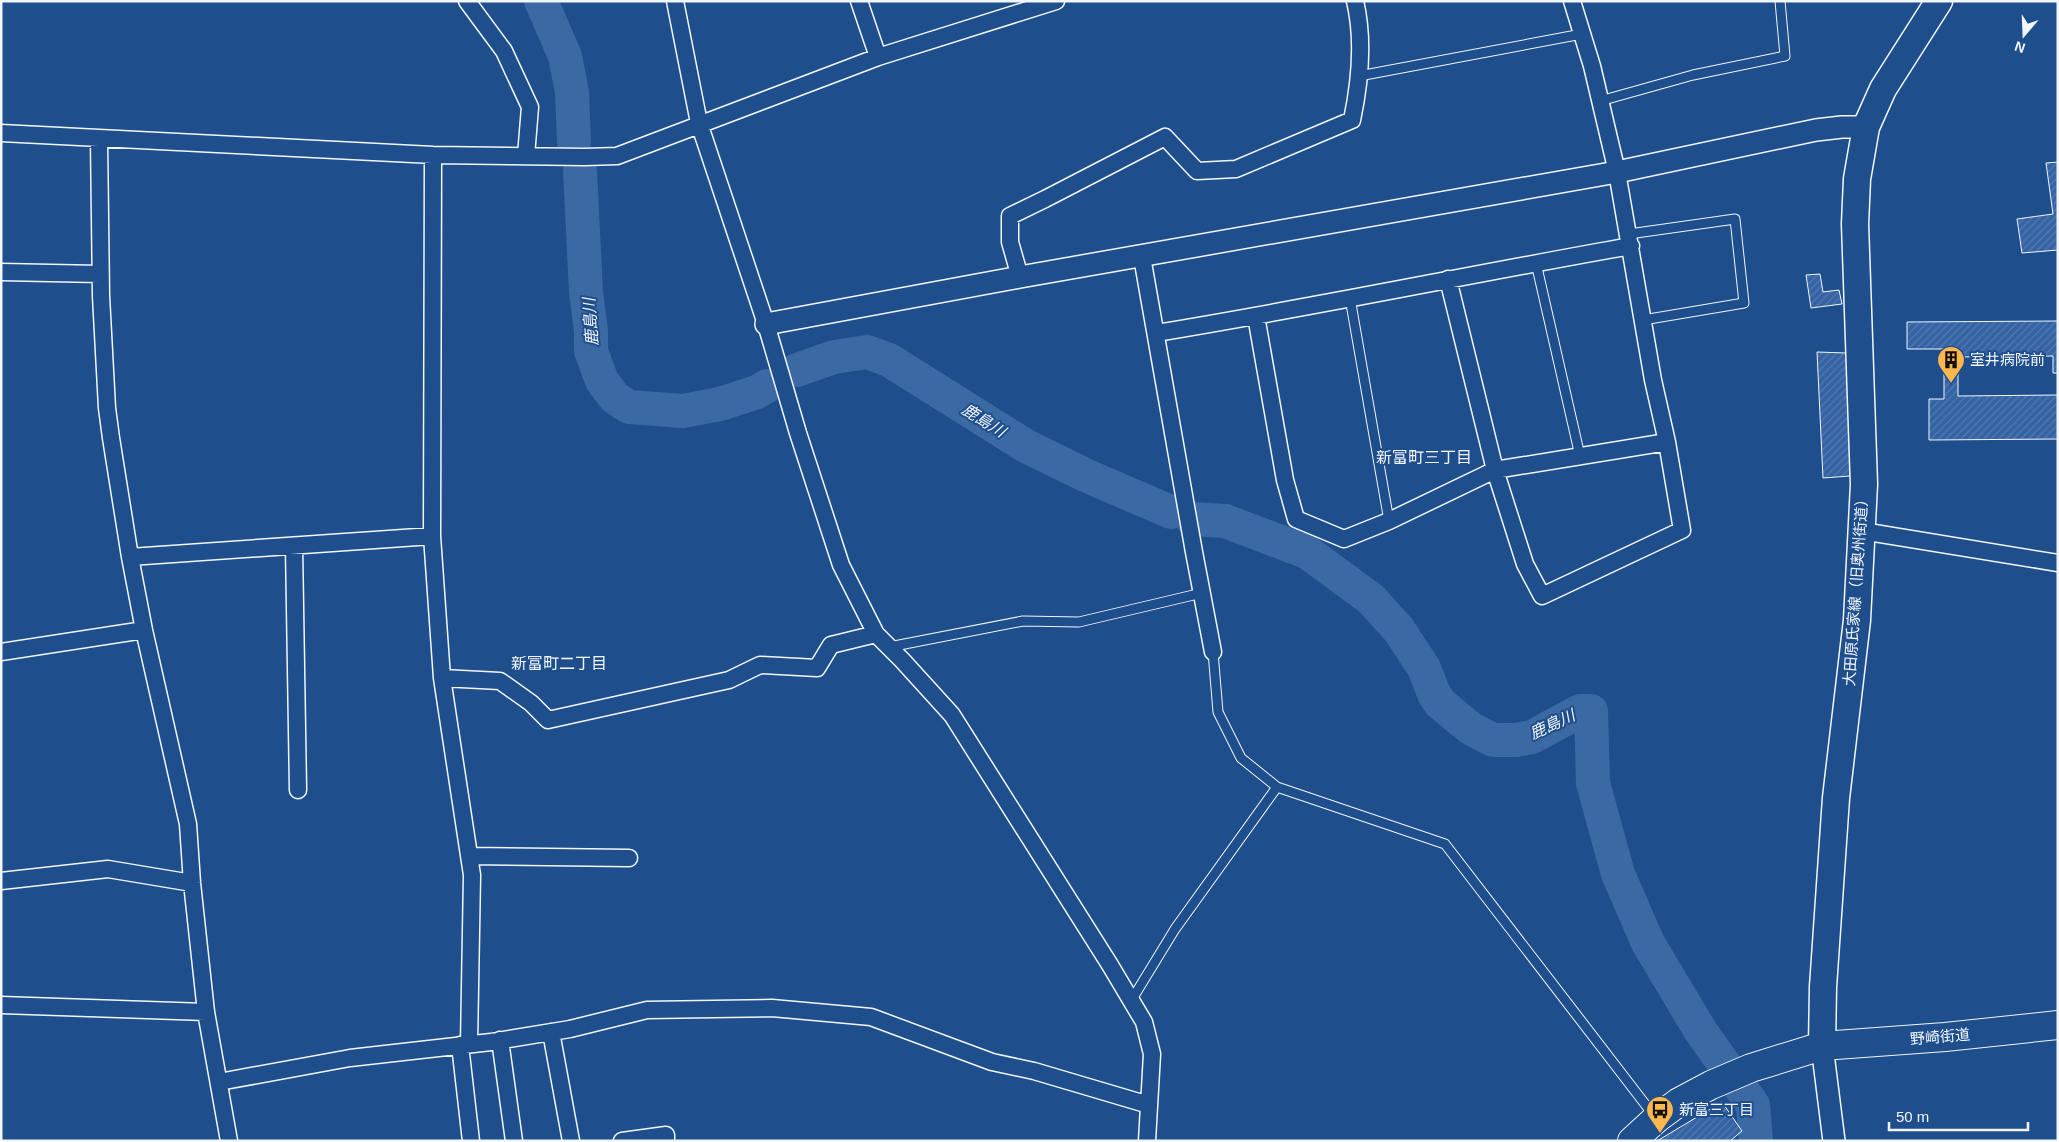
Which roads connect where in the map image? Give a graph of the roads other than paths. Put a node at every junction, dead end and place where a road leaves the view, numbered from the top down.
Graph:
1 (468, 1) edge
2 (675, 1) edge
3 (859, 1) edge
4 (1056, 1) edge
5 (1355, 1) edge
6 (1572, 1) edge
7 (1780, 1) edge
8 (1939, 1) edge
9 (1582, 34) junction
10 (878, 57) junction
11 (1359, 76) junction
12 (1600, 101) junction
13 (699, 124) junction
14 (1866, 127) junction
15 (1, 133) edge
16 (99, 138) junction
17 (433, 154) junction
18 (526, 156) junction
19 (1617, 172) junction
20 (1630, 240) junction
21 (1142, 257) junction
22 (1536, 263) junction
23 (1, 272) edge
24 (100, 274) junction
25 (1020, 277) junction
26 (1448, 279) junction
27 (1350, 298) junction
28 (1256, 316) junction
29 (1643, 320) junction
30 (766, 324) junction
31 (1156, 333) junction
32 (1668, 442) junction
33 (1580, 456) junction
34 (1494, 470) junction
35 (1388, 520) junction
36 (1862, 531) junction
37 (432, 536) junction
38 (294, 546) junction
39 (130, 557) junction
40 (2058, 563) edge
41 (1202, 594) junction
42 (144, 630) junction
43 (876, 634) junction
44 (889, 647) junction
45 (1, 652) edge
46 (1213, 652) joint
47 (442, 678) junction
48 (1277, 787) junction
49 (298, 790) dead end
50 (469, 856) junction
51 (629, 858) dead end
52 (1, 881) edge
53 (192, 883) junction
54 (1132, 1001) junction
55 (1, 1005) edge
56 (206, 1012) junction
57 (2058, 1025) edge
58 (551, 1032) junction
59 (500, 1040) junction
60 (465, 1045) junction
61 (1822, 1046) junction
62 (219, 1082) junction
63 (1149, 1105) junction
64 (1656, 1119) junction
65 (229, 1141) edge
66 (471, 1141) edge
67 (514, 1141) edge
68 (571, 1141) edge
69 (622, 1141) edge
70 (666, 1141) edge
71 (1147, 1141) edge
72 (1632, 1141) edge
73 (1834, 1141) edge

1 - 18 street
2 - 13 street
3 - 10 street
4 - 10 street
5 - 11 street
6 - 9 street
7 - 12 lane
8 - 14 main road, 大田原氏家線（旧奥州街道）
9 - 11 lane
9 - 12 street
10 - 13 street
11 - 25 street
12 - 19 street
13 - 18 street
13 - 30 street
14 - 19 street
14 - 36 main road, 大田原氏家線（旧奥州街道）
15 - 16 street
16 - 17 street
16 - 24 street
17 - 18 street
17 - 37 street
19 - 20 street
19 - 21 street
20 - 22 street
20 - 29 street
20 - 29 lane
21 - 25 street
21 - 31 street
22 - 26 street
22 - 33 lane
23 - 24 street
24 - 39 street
25 - 30 street
26 - 27 street
26 - 34 street
27 - 28 street
27 - 35 lane
28 - 31 street
28 - 35 street
29 - 32 street
30 - 43 street
31 - 41 street
32 - 33 street
32 - 34 street
33 - 34 street
34 - 35 street
36 - 40 street
36 - 61 main road, 大田原氏家線（旧奥州街道）
37 - 38 street
37 - 47 street
38 - 39 street
38 - 49 street
39 - 42 street
41 - 44 lane
41 - 46 street
42 - 45 street
42 - 53 street
43 - 44 street
43 - 47 street
44 - 54 street
46 - 48 lane
47 - 50 street
48 - 54 lane
48 - 64 lane
50 - 51 street
50 - 60 street
52 - 53 street
53 - 56 street
54 - 63 street
55 - 56 street
56 - 62 street
57 - 61 highway, 野崎街道
58 - 59 street
58 - 63 street
58 - 68 street
59 - 60 street
59 - 67 street
60 - 62 street
60 - 66 street
61 - 64 highway, 野崎街道
61 - 73 street
62 - 65 street
63 - 71 street
64 - 72 highway, 野崎街道
69 - 70 street

